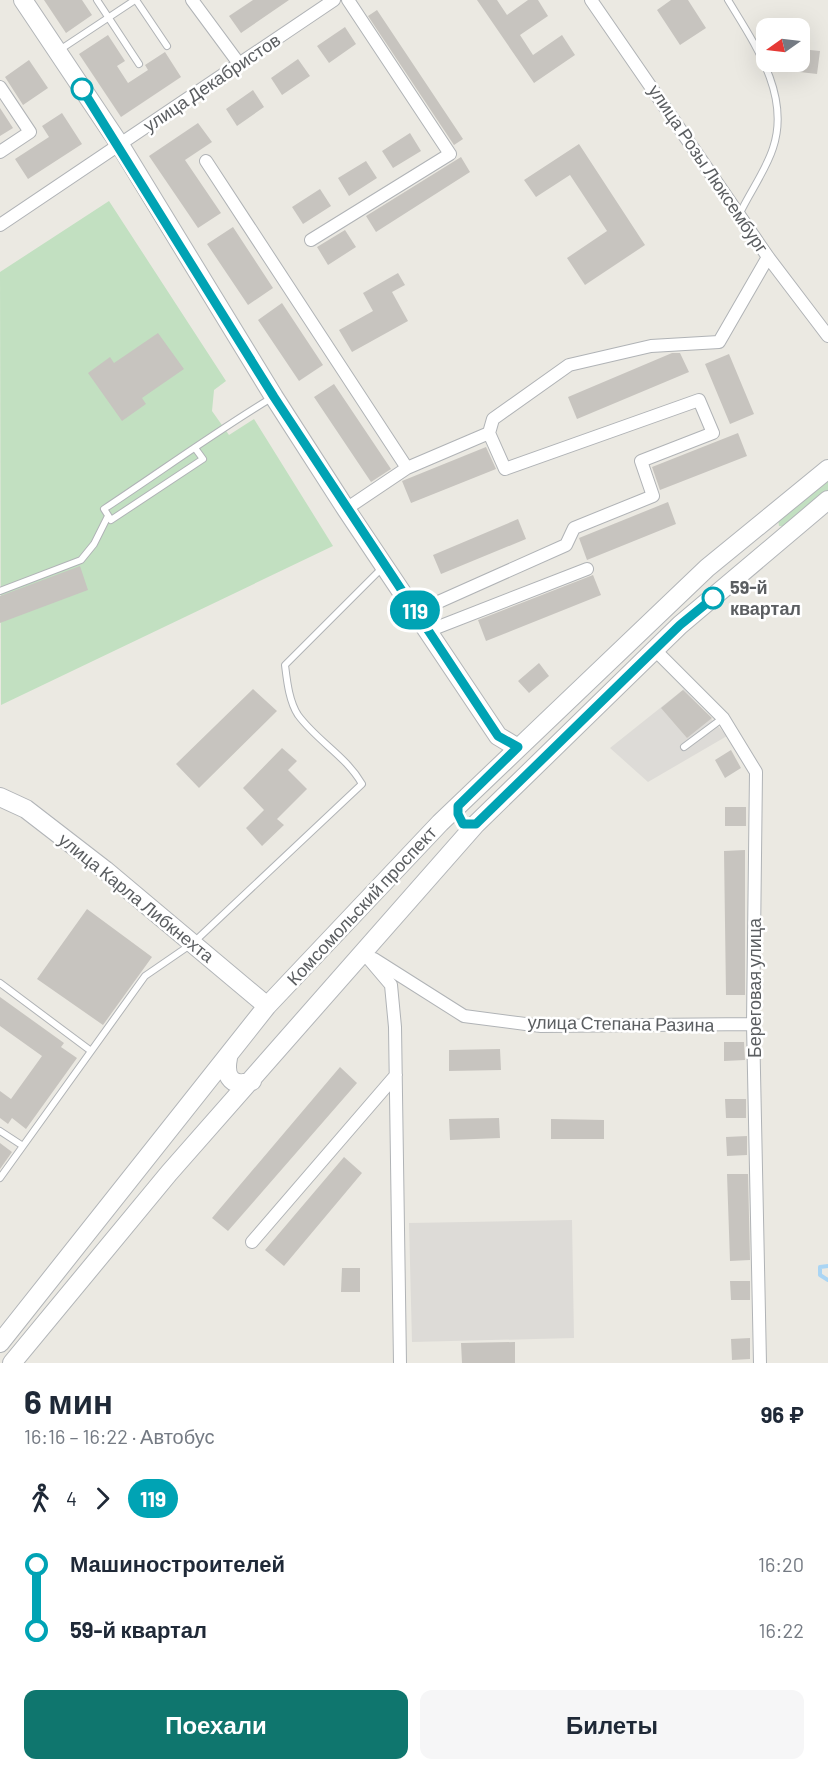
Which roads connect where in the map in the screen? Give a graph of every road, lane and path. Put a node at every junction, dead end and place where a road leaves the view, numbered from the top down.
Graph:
1 (23, 0) edge
2 (97, 0) edge
3 (136, 0) edge
4 (192, 0) edge
5 (334, 0) edge
6 (348, 0) edge
7 (591, 0) edge
8 (728, 0) edge
9 (109, 16) junction
10 (167, 46) dead end
11 (58, 51) junction
12 (139, 64) dead end
13 (240, 65) junction
14 (0, 87) edge
15 (120, 145) junction
16 (0, 152) edge
17 (206, 161) dead end
18 (740, 213) junction
19 (0, 225) edge
20 (311, 240) dead end
21 (768, 257) junction
22 (828, 336) edge
23 (274, 397) junction
24 (489, 433) junction
25 (195, 448) junction
26 (407, 468) junction
27 (828, 469) edge
28 (828, 500) edge
29 (346, 509) junction
30 (108, 516) junction
31 (762, 524) junction
32 (777, 543) junction
33 (384, 566) junction
34 (587, 569) dead end
35 (0, 591) edge
36 (416, 612) junction
37 (428, 631) junction
38 (655, 650) junction
39 (723, 718) junction
40 (518, 747) junction
41 (684, 747) dead end
42 (0, 797) edge
43 (458, 806) junction
44 (440, 823) junction
45 (476, 824) junction
46 (459, 844) junction
47 (193, 943) junction
48 (363, 952) junction
49 (0, 983) edge
50 (267, 1006) junction
51 (753, 1024) junction
52 (91, 1051) junction
53 (228, 1058) junction
54 (396, 1075) junction
55 (252, 1081) junction
56 (0, 1131) edge
57 (23, 1146) junction
58 (0, 1178) edge
59 (252, 1242) dead end
60 (0, 1343) edge
61 (12, 1363) edge
62 (400, 1363) edge
63 (760, 1363) edge

1 - 11 main road
2 - 9 lane
3 - 9 lane
3 - 10 lane
4 - 13 street
5 - 13 street, улица Декабристов
6 - 20 street
7 - 18 street, улица Розы Люксембург
8 - 18 lane
9 - 11 lane
9 - 12 lane
11 - 15 main road
13 - 15 street, улица Декабристов
14 - 16 street
15 - 19 street, улица Декабристов
15 - 23 main road
17 - 26 street
18 - 21 street, улица Розы Люксембург
21 - 22 street, улица Розы Люксембург
21 - 24 street
23 - 25 lane
23 - 29 main road
24 - 26 street
24 - 36 street
25 - 30 lane
25 - 30 lane
26 - 29 street
27 - 31 main road, Комсомольский проспект
28 - 32 main road, Комсомольский проспект
29 - 33 main road
30 - 35 lane
31 - 32 main road
31 - 40 main road, Комсомольский проспект
32 - 38 main road, Комсомольский проспект
33 - 36 main road
33 - 47 lane
34 - 37 street
36 - 37 main road
37 - 40 main road
38 - 39 street, Береговая улица
38 - 45 main road, Комсомольский проспект
39 - 41 lane
39 - 51 street, Береговая улица
40 - 43 main road, Комсомольский проспект
42 - 47 main road, улица Карла Либкнехта
43 - 44 main road, Комсомольский проспект
43 - 45 main road
44 - 46 main road
44 - 50 main road, Комсомольский проспект
45 - 46 main road, Комсомольский проспект
46 - 48 main road, Комсомольский проспект
47 - 50 main road, улица Карла Либкнехта
47 - 52 lane
48 - 51 street, улица Степана Разина
48 - 54 street
48 - 55 main road, Комсомольский проспект
49 - 52 lane
50 - 53 main road, Комсомольский проспект
51 - 63 street, Береговая улица
52 - 57 lane
53 - 55 main road
53 - 60 main road, Комсомольский проспект
54 - 59 street
54 - 62 street
55 - 61 main road, Комсомольский проспект
56 - 57 lane
57 - 58 lane

